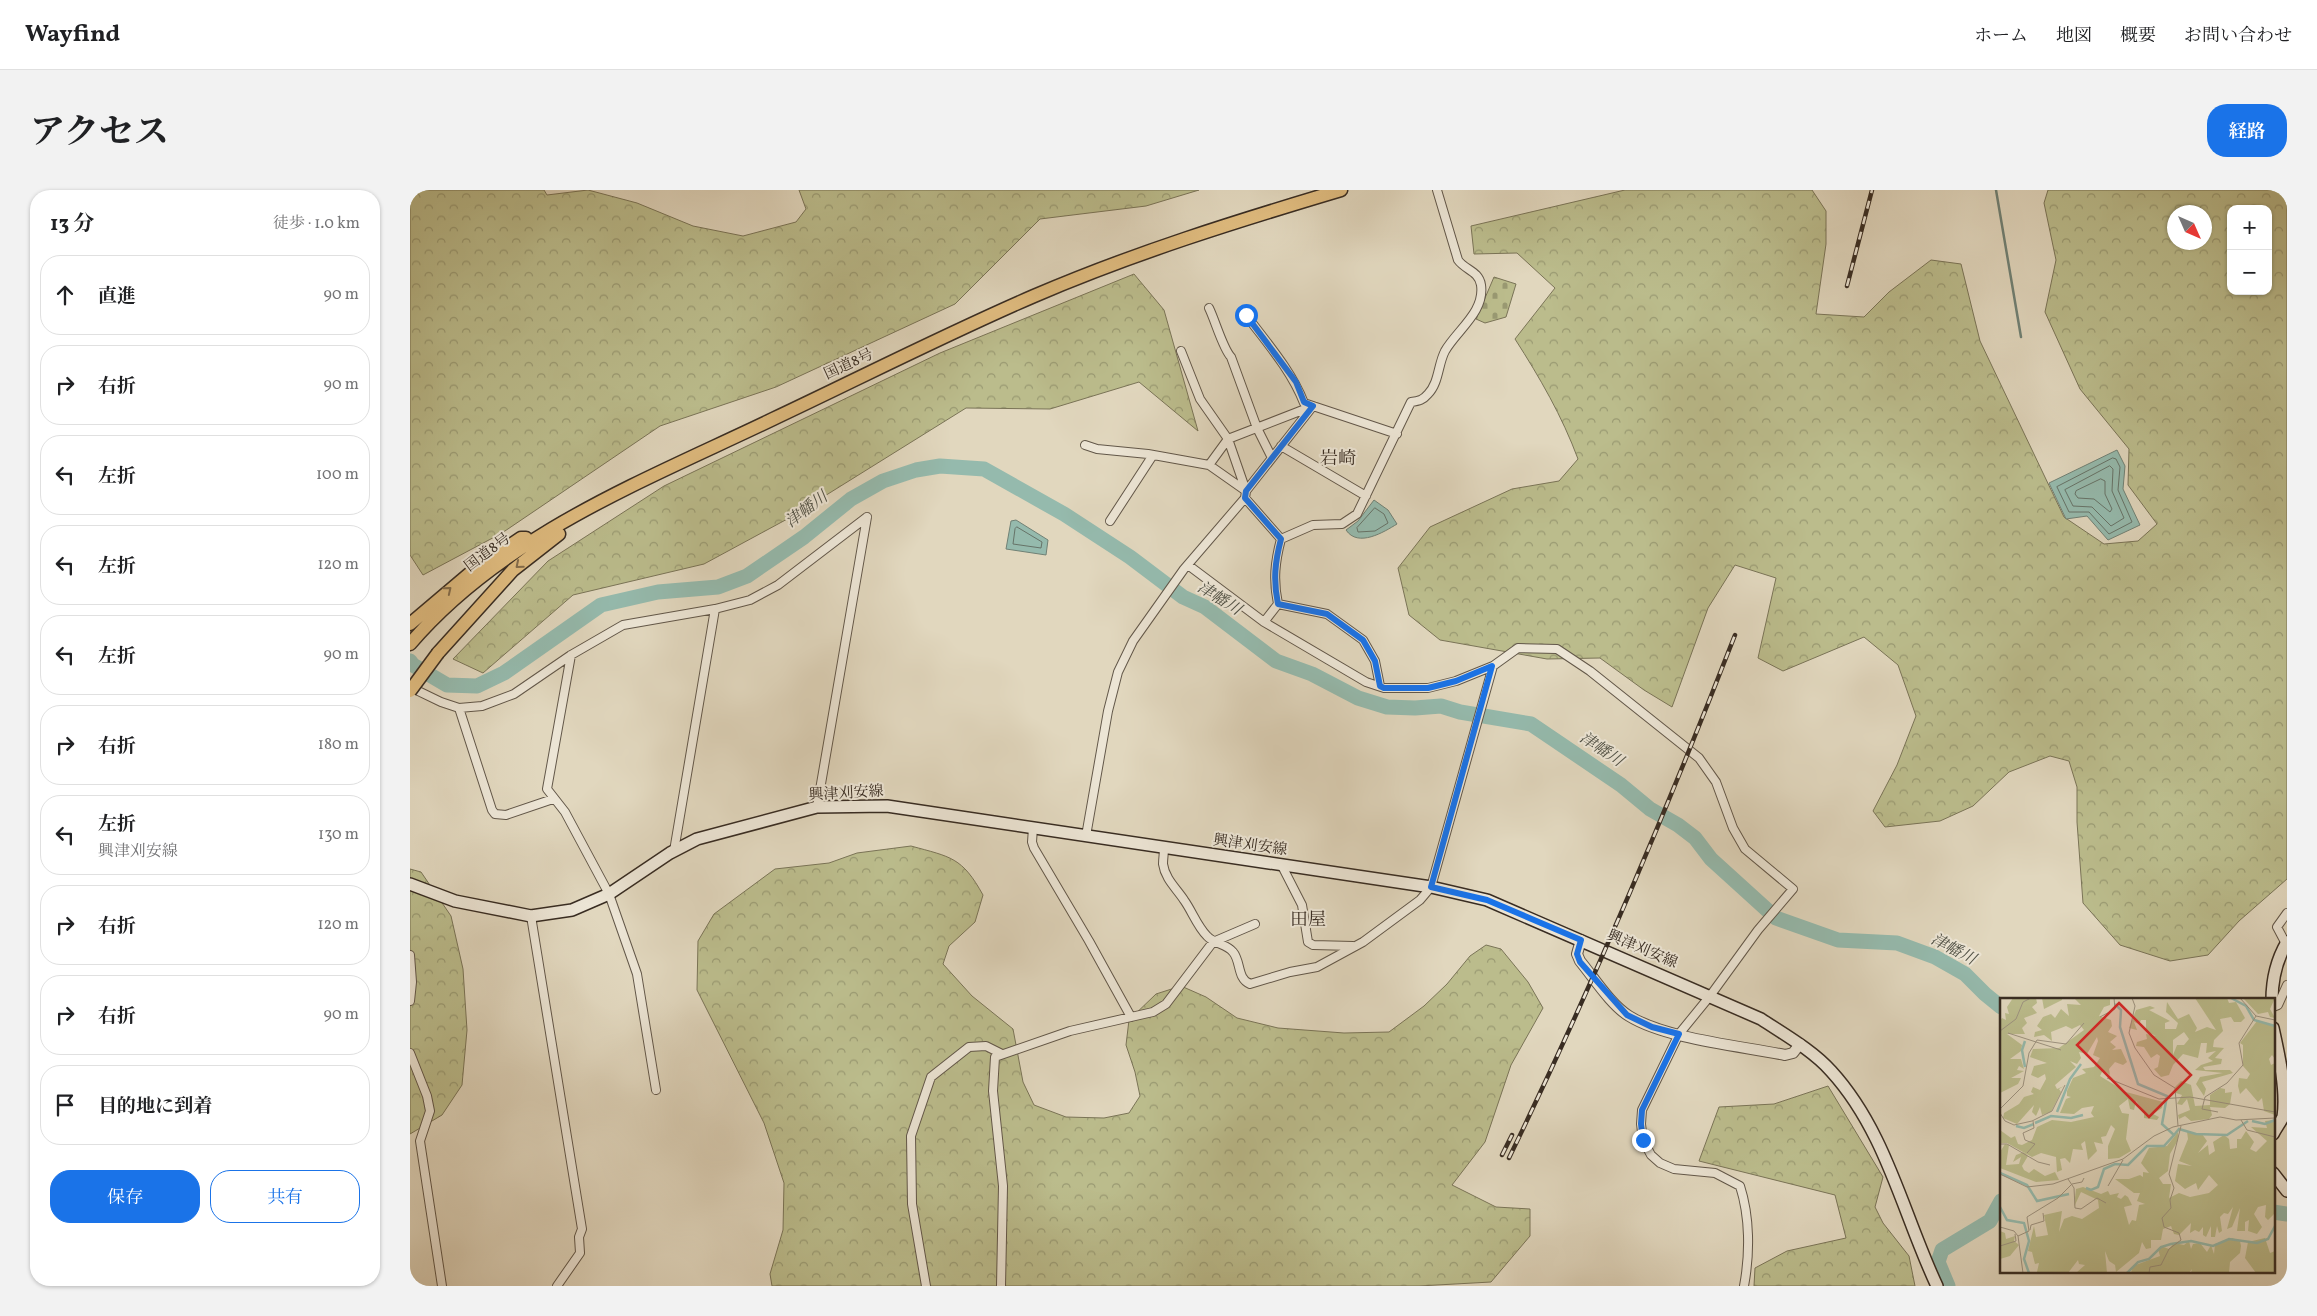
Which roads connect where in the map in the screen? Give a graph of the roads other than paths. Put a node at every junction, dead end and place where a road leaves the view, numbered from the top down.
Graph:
1 (1341, 190) edge
2 (1437, 190) edge
3 (1209, 308) dead end
4 (1246, 315) dead end
5 (1181, 351) dead end
6 (1313, 406) junction
7 (1257, 428) junction
8 (1397, 434) junction
9 (1228, 439) junction
10 (1085, 445) dead end
11 (1281, 446) junction
12 (1153, 455) junction
13 (1272, 458) junction
14 (1209, 465) junction
15 (646, 480) junction
16 (1245, 495) junction
17 (1366, 496) junction
18 (1110, 521) dead end
19 (1281, 539) junction
20 (1186, 567) junction
21 (1278, 604) junction
22 (714, 609) junction
23 (1264, 622) junction
24 (414, 626) edge
25 (410, 644) edge
26 (571, 655) junction
27 (1492, 666) junction
28 (1380, 686) junction
29 (410, 687) edge
30 (410, 691) edge
31 (459, 708) junction
32 (553, 799) junction
33 (817, 807) junction
34 (1033, 828) junction
35 (1086, 836) junction
36 (1164, 848) junction
37 (674, 851) junction
38 (1282, 866) junction
39 (410, 884) edge
40 (1431, 887) junction
41 (609, 894) junction
42 (2287, 913) edge
43 (531, 916) junction
44 (1254, 924) dead end
45 (1581, 940) junction
46 (1214, 942) junction
47 (2286, 943) edge
48 (1356, 946) junction
49 (410, 955) edge
50 (2284, 959) edge
51 (2287, 985) edge
52 (1710, 996) junction
53 (2272, 998) edge
54 (410, 1001) edge
55 (2274, 1007) edge
56 (1131, 1018) junction
57 (2274, 1032) edge
58 (1679, 1034) junction
59 (1800, 1044) junction
60 (410, 1053) edge
61 (1002, 1054) junction
62 (656, 1090) dead end
63 (2287, 1100) edge
64 (2274, 1132) edge
65 (2274, 1173) edge
66 (2287, 1191) edge
67 (442, 1286) edge
68 (557, 1286) edge
69 (926, 1286) edge
70 (1001, 1286) edge
71 (1744, 1286) edge
72 (1937, 1286) edge

1 - 15 highway, 国道8号
2 - 8 street
3 - 7 street
4 - 6 street
5 - 9 street
6 - 7 street
6 - 8 street
6 - 11 street
7 - 9 street
7 - 13 street
8 - 17 street
9 - 14 street
9 - 16 street
10 - 12 street
11 - 13 street
11 - 17 street
12 - 14 street
12 - 18 street
13 - 16 street
14 - 16 street
15 - 24 highway, 国道8号
15 -> 30 highway, bridge
16 - 19 street
16 - 20 street
17 - 19 street
19 - 21 street
20 - 23 street
20 - 35 street
21 - 23 street
21 - 28 street
22 - 26 street
22 - 33 street
22 - 37 street
23 - 28 street
24 - 25 highway, 国道8号
26 - 31 street
26 - 32 street
27 - 28 street
27 - 40 street
27 - 52 street
29 - 31 street
31 - 32 street
32 - 41 street
33 - 34 main road, 興津刈安線
33 - 37 main road, 興津刈安線
34 - 35 main road, 興津刈安線
34 - 56 street
35 - 36 main road, 興津刈安線
36 - 38 main road, 興津刈安線
36 - 46 street
37 - 41 main road, 興津刈安線
38 - 40 main road, 興津刈安線
38 - 48 street
39 - 43 main road, 興津刈安線
40 - 45 main road, 興津刈安線
40 - 48 street
41 - 43 main road, 興津刈安線
41 - 62 street
42 - 47 street
43 - 68 street
44 - 46 street
45 - 52 main road, 興津刈安線
45 - 58 street
46 - 48 street
46 - 56 street
47 - 50 main road
49 - 54 street
50 - 53 main road
51 - 55 street
52 - 58 street
52 - 59 main road, 興津刈安線
56 - 61 street
57 - 63 main road
58 - 59 street
58 - 71 street
59 - 72 main road, 興津刈安線
60 - 67 street
61 - 69 street
61 - 70 street
63 - 64 main road
65 - 66 main road

